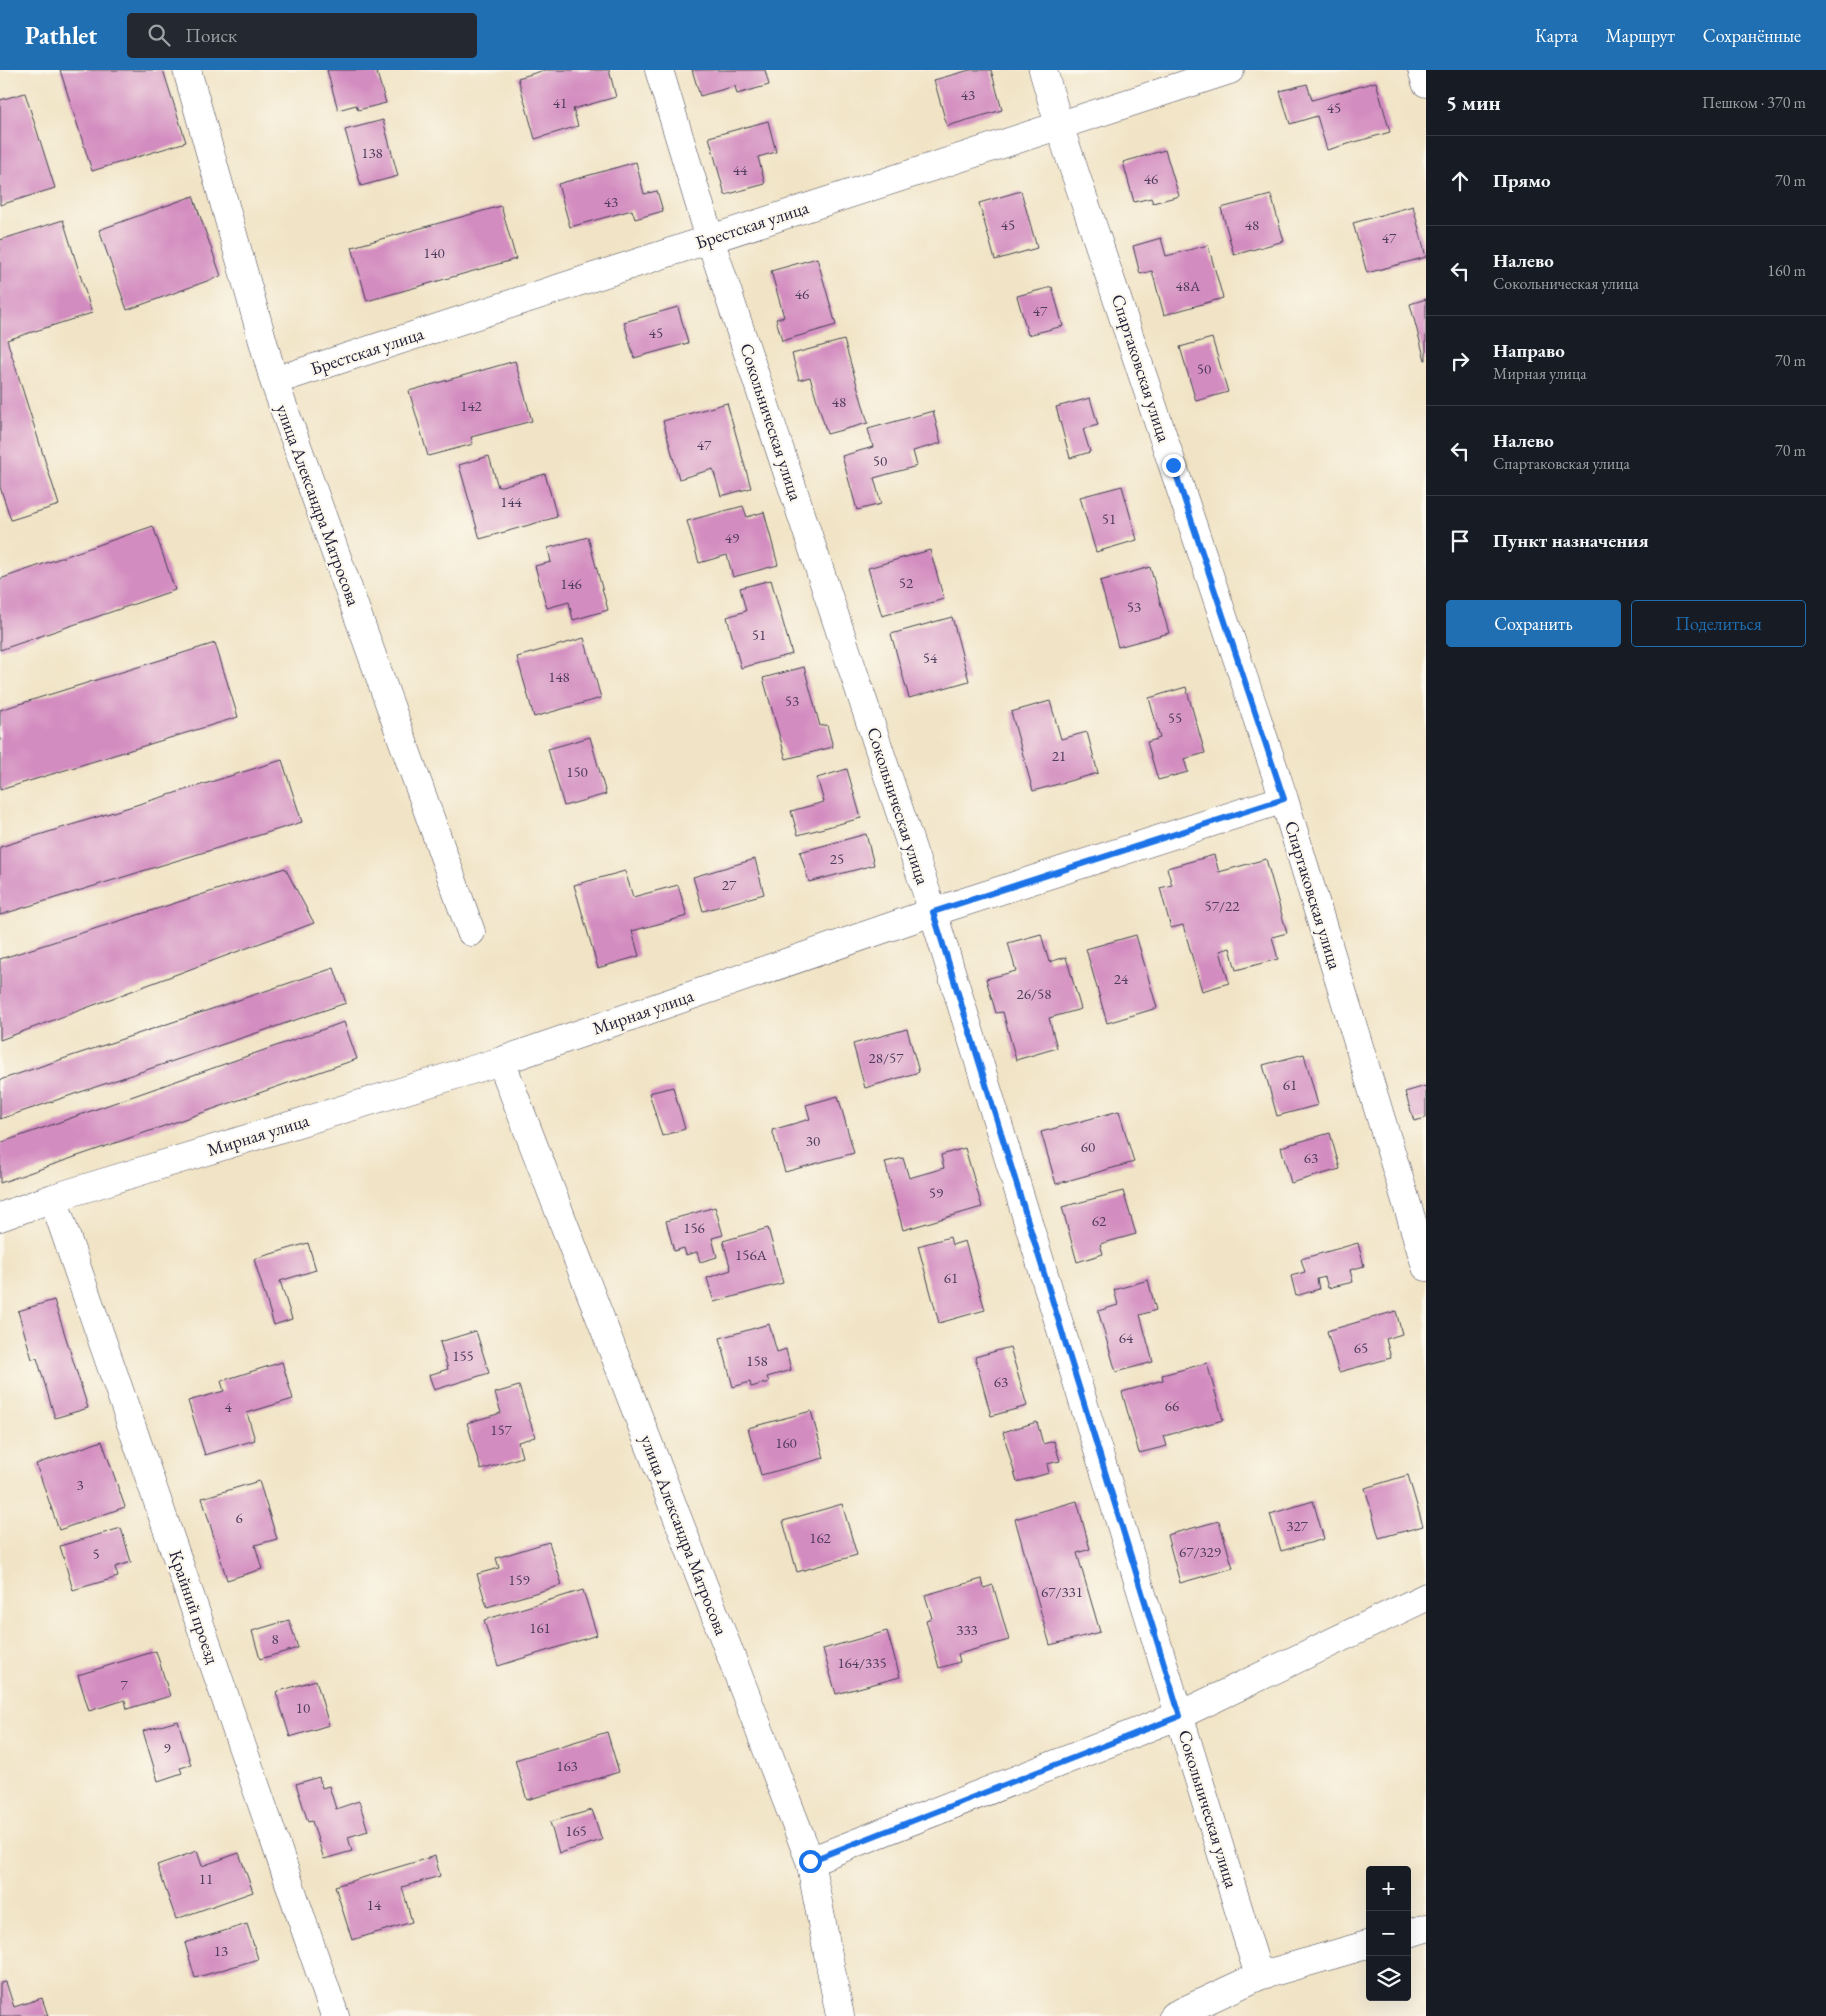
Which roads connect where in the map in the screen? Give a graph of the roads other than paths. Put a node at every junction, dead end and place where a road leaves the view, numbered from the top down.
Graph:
1 (187, 70) edge
2 (659, 70) edge
3 (1043, 70) edge
4 (1230, 70) edge
5 (1422, 70) edge
6 (1426, 83) edge
7 (1060, 125) junction
8 (710, 239) junction
9 (274, 382) junction
10 (1284, 799) junction
11 (933, 912) junction
12 (471, 932) dead end
13 (501, 1061) junction
14 (53, 1198) junction
15 (0, 1217) edge
16 (1426, 1267) edge
17 (1426, 1597) edge
18 (1180, 1716) junction
19 (810, 1861) junction
20 (1426, 1928) edge
21 (1411, 1933) edge
22 (1366, 1945) edge
23 (1259, 1976) junction
24 (335, 2016) edge
25 (840, 2016) edge
26 (1173, 2016) edge

1 - 9 street, улица Александра Матросова
2 - 8 street, Сокольническая улица
3 - 7 street, Спартаковская улица
4 - 7 street, Брестская улица
5 - 6 street
7 - 8 street, Брестская улица
7 - 10 street, Спартаковская улица
8 - 9 street, Брестская улица
8 - 11 street, Сокольническая улица
9 - 12 street, улица Александра Матросова
10 - 11 street, Мирная улица
10 - 16 street, Спартаковская улица
11 - 13 street, Мирная улица
11 - 18 street, Сокольническая улица
13 - 14 street, Мирная улица
13 - 19 street, улица Александра Матросова
14 - 15 street, Мирная улица
14 - 24 street, Крайний проезд
17 - 18 street
18 - 19 street
18 - 23 street, Сокольническая улица
19 - 25 street, улица Александра Матросова
20 - 21 street
22 - 23 street
23 - 26 street

